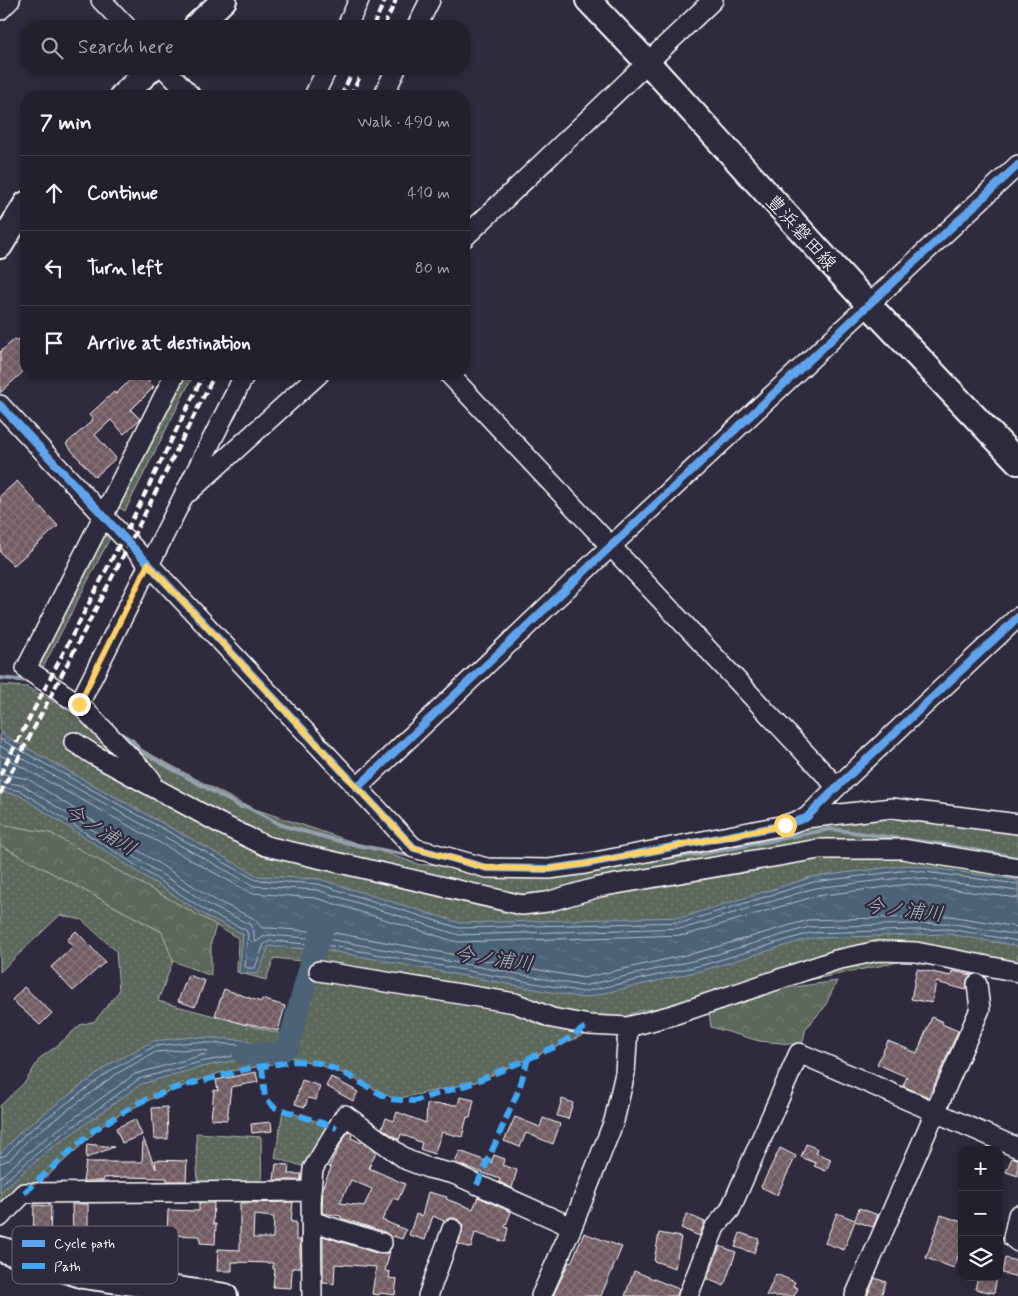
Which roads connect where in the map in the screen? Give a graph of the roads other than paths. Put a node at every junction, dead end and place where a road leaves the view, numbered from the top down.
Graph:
1 (10, 0) edge
2 (101, 0) edge
3 (224, 0) edge
4 (359, 0) edge
5 (430, 0) edge
6 (588, 0) edge
7 (713, 0) edge
8 (0, 10) edge
9 (120, 20) edge
10 (202, 20) edge
11 (350, 20) edge
12 (420, 20) edge
13 (648, 63) junction
14 (145, 75) edge
15 (171, 75) edge
16 (324, 75) edge
17 (393, 75) edge
18 (128, 90) edge
19 (184, 90) edge
20 (317, 90) edge
21 (386, 90) edge
22 (1018, 165) edge
23 (20, 214) edge
24 (470, 232) edge
25 (0, 246) edge
26 (868, 304) junction
27 (172, 380) edge
28 (241, 380) edge
29 (312, 380) edge
30 (455, 380) edge
31 (0, 405) edge
32 (1018, 462) edge
33 (181, 499) junction
34 (103, 515) junction
35 (611, 546) junction
36 (148, 564) junction
37 (1018, 617) edge
38 (79, 704) junction
39 (74, 742) dead end
40 (837, 786) junction
41 (357, 788) junction
42 (164, 792) junction
43 (806, 818) junction
44 (1018, 824) edge
45 (1018, 868) edge
46 (319, 971) dead end
47 (1018, 972) edge
48 (977, 984) dead end
49 (628, 1027) junction
50 (936, 1112) junction
51 (1018, 1148) edge
52 (311, 1191) junction
53 (1018, 1215) edge
54 (0, 1217) edge
55 (312, 1221) junction
56 (572, 1227) junction
57 (452, 1229) dead end
58 (1018, 1242) edge
59 (382, 1244) dead end
60 (0, 1249) edge
61 (12, 1253) edge
62 (115, 1284) edge
63 (143, 1291) edge
64 (225, 1296) edge
65 (312, 1296) edge
66 (428, 1296) edge
67 (541, 1296) edge
68 (688, 1296) edge
69 (856, 1296) edge

1 - 8 street
2 - 9 street
3 - 10 main road
4 - 11 street
5 - 12 street
6 - 13 main road, 豊浜磐田線
7 - 13 street
13 - 24 street
13 - 26 main road, 豊浜磐田線
14 - 18 main road
15 - 19 street
16 - 20 street
17 - 21 street
22 - 26 street
23 - 25 main road
26 - 32 main road, 豊浜磐田線
26 - 35 street
27 - 34 street
28 - 33 street
29 - 33 street
30 - 35 street
31 - 34 street
33 - 36 street
34 - 36 street
34 - 38 street
35 - 40 street
35 - 41 street
36 - 38 street
36 - 41 street
37 - 40 street
38 - 42 street
39 - 42 street
40 - 43 street
41 - 43 street
42 - 45 street
43 - 44 street
46 - 49 street
47 - 49 street
48 - 50 street
49 - 56 street
50 - 51 street
50 - 68 street
50 - 69 street
52 - 54 street
52 - 55 street
52 - 56 street
53 - 58 street
55 - 59 street
55 - 65 street
56 - 67 street
57 - 66 street
60 - 61 main road
62 - 63 main road
63 - 64 main road

